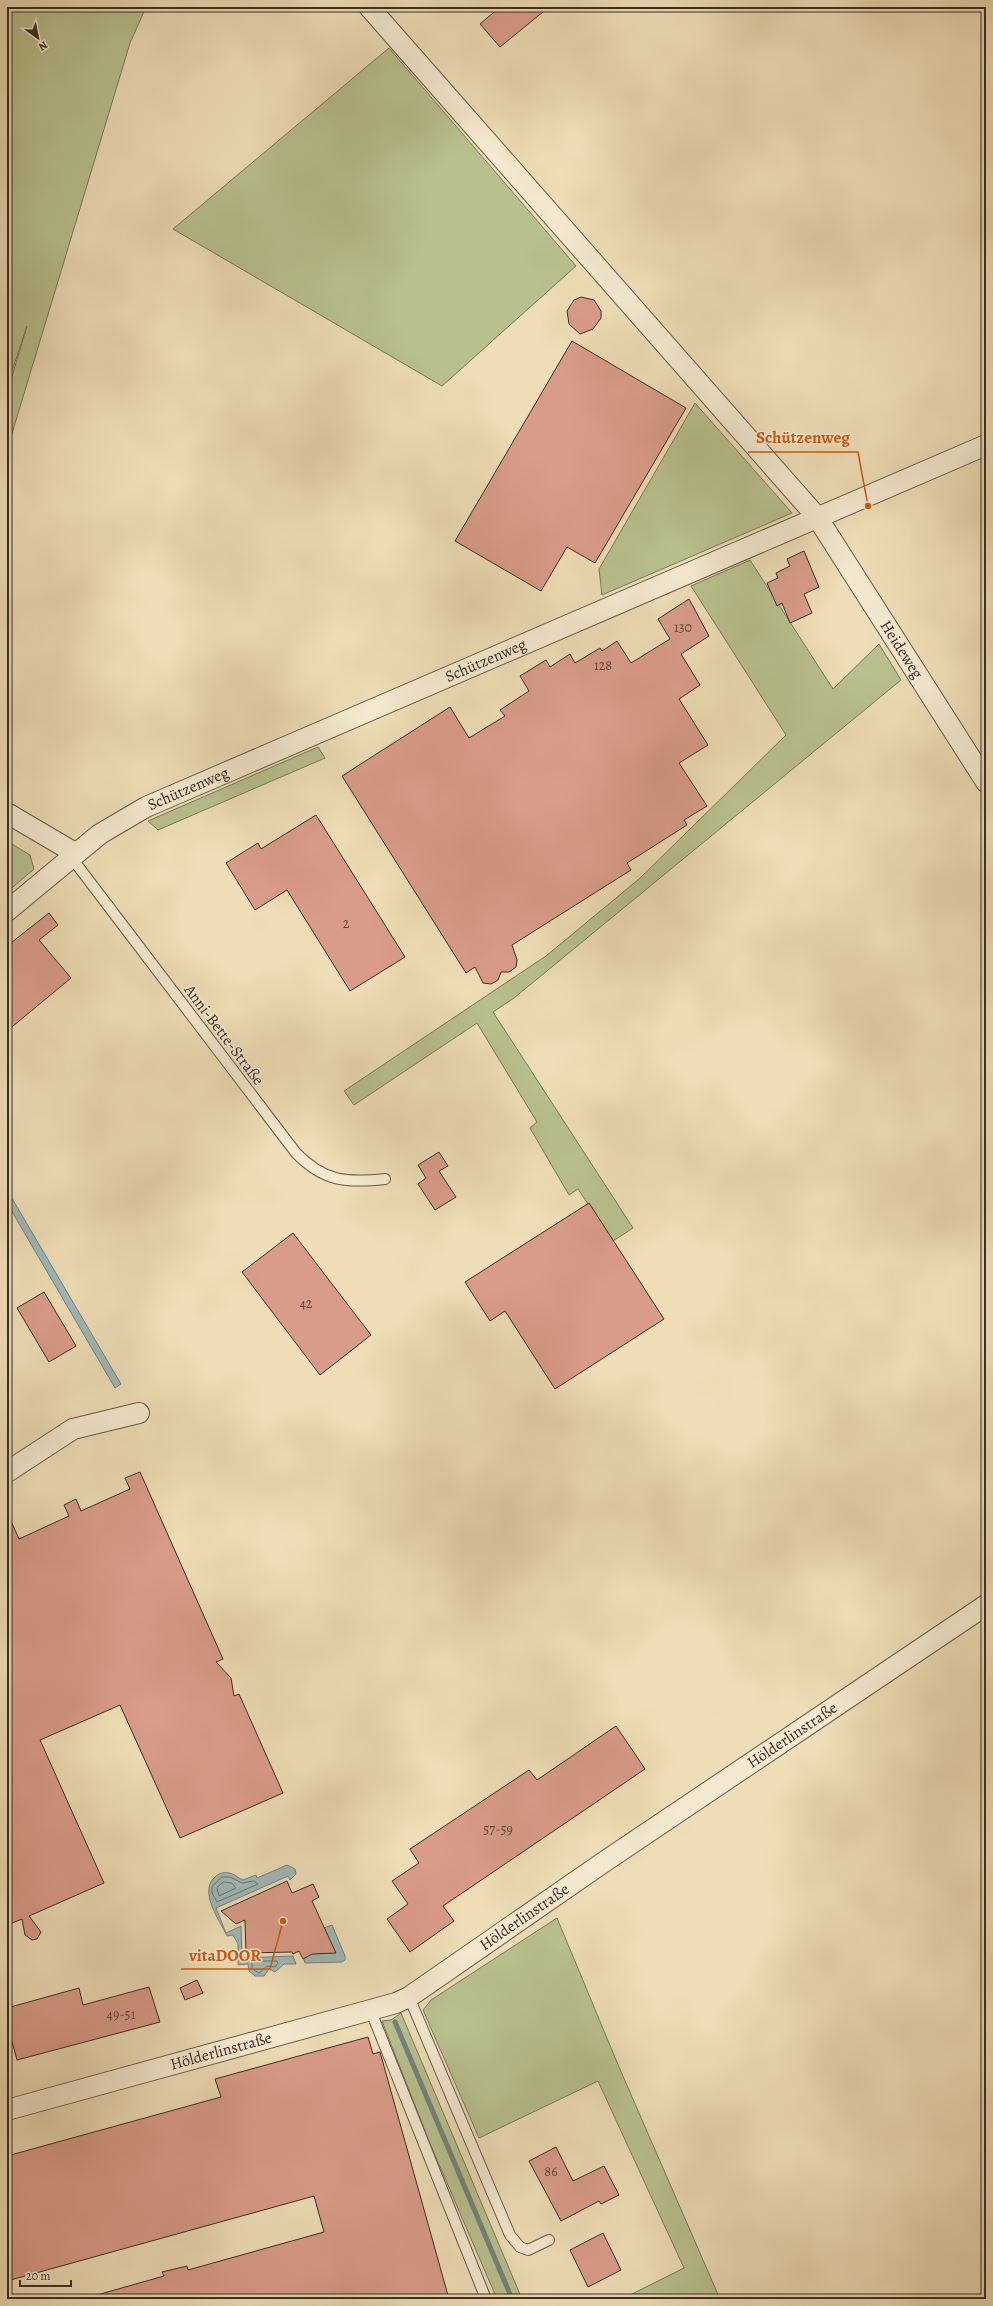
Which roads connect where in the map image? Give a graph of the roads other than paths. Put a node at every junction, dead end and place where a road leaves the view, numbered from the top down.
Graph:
1 (369, 7) edge
2 (986, 445) edge
3 (817, 517) junction
4 (986, 782) edge
5 (7, 813) edge
6 (73, 855) junction
7 (7, 911) edge
8 (385, 1179) dead end
9 (139, 1414) dead end
10 (7, 1472) edge
11 (986, 1605) edge
12 (409, 1997) junction
13 (370, 2009) junction
14 (7, 2110) edge
15 (549, 2240) dead end
16 (486, 2299) edge

1 - 3 street, Heideweg
2 - 3 street, Schützenweg
3 - 4 street, Heideweg
3 - 6 street, Schützenweg
5 - 6 street
6 - 7 street, Schützenweg
6 - 8 lane, Anni-Bette-Straße
9 - 10 street
11 - 12 street, Hölderlinstraße
12 - 13 street, Hölderlinstraße
12 - 15 lane
13 - 14 street, Hölderlinstraße
13 - 16 lane

